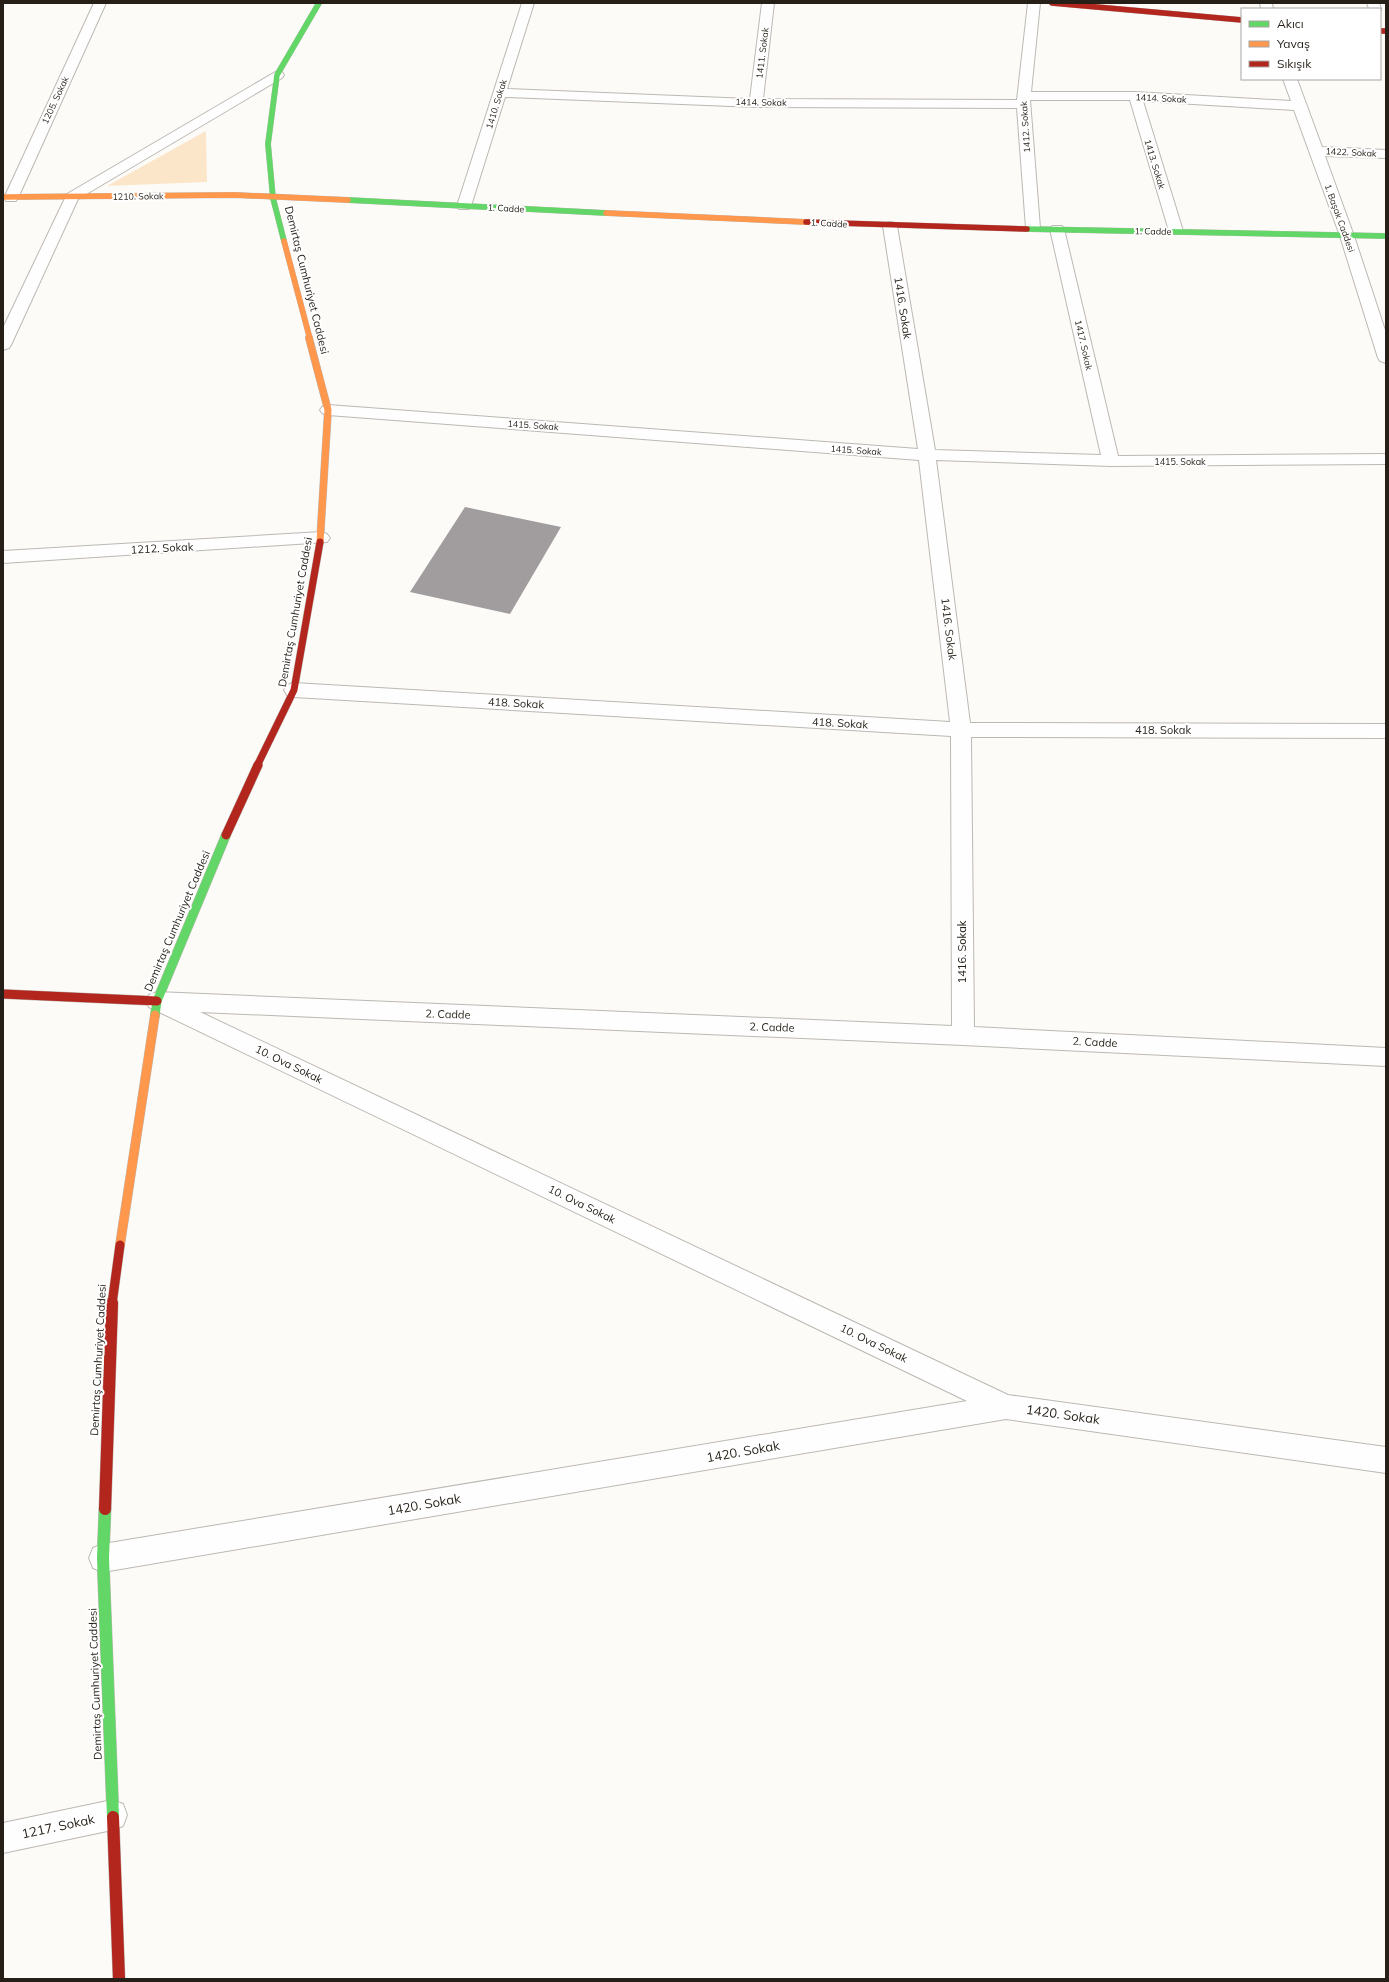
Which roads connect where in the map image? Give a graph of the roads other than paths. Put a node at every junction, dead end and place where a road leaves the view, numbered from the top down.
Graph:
1 (100, 3) edge
2 (319, 3) edge
3 (528, 3) edge
4 (768, 3) edge
5 (1034, 3) edge
6 (1052, 3) edge
7 (1241, 20) edge
8 (277, 75) junction
9 (1290, 80) edge
10 (499, 93) junction
11 (1135, 96) junction
12 (1023, 100) junction
13 (756, 103) junction
14 (1299, 106) junction
15 (1316, 150) junction
16 (1386, 154) edge
17 (72, 197) junction
18 (7, 198) edge
19 (273, 198) junction
20 (464, 206) junction
21 (890, 226) junction
22 (1033, 228) junction
23 (1056, 229) junction
24 (1176, 231) junction
25 (1347, 236) junction
26 (1386, 236) edge
27 (3, 345) edge
28 (1386, 358) edge
29 (328, 410) junction
30 (927, 455) junction
31 (1386, 459) edge
32 (1111, 461) junction
33 (321, 538) junction
34 (3, 557) edge
35 (294, 690) junction
36 (962, 730) junction
37 (1386, 730) edge
38 (3, 994) edge
39 (157, 1001) junction
40 (962, 1036) junction
41 (1386, 1057) edge
42 (1006, 1406) junction
43 (1386, 1460) edge
44 (103, 1558) junction
45 (112, 1815) junction
46 (3, 1838) edge
47 (119, 1979) edge

1 - 18 street, 1205. Sokak
2 - 8 main road, Demirtaş Cumhuriyet Caddesi
3 - 10 street, 1410. Sokak
4 - 13 street, 1411. Sokak
5 - 12 street, 1412. Sokak
6 - 7 main road
8 - 17 street
8 - 19 main road, Demirtaş Cumhuriyet Caddesi
9 - 14 street, 1. Başak Caddesi
10 - 13 street, 1414. Sokak
10 - 20 street, 1410. Sokak
11 - 12 street, 1414. Sokak
11 - 14 street, 1414. Sokak
11 - 24 street, 1413. Sokak
12 - 13 street, 1414. Sokak
12 - 22 street, 1412. Sokak
14 - 15 street, 1. Başak Caddesi
15 - 16 street, 1422. Sokak
15 - 25 street, 1. Başak Caddesi
17 - 18 main road, 1210. Sokak
17 - 19 main road, 1210. Sokak
17 - 27 street
19 - 20 main road, 1. Cadde
19 - 29 main road, Demirtaş Cumhuriyet Caddesi
20 - 21 main road, 1. Cadde
21 - 22 main road, 1. Cadde
21 - 30 street, 1416. Sokak
22 - 23 main road, 1. Cadde
23 - 24 main road, 1. Cadde
23 - 32 street, 1417. Sokak
24 - 25 main road, 1. Cadde
25 - 26 main road, 1. Cadde
25 - 28 street, 1. Başak Caddesi
29 - 30 street, 1415. Sokak
29 - 33 main road, Demirtaş Cumhuriyet Caddesi
30 - 32 street, 1415. Sokak
30 - 36 street, 1416. Sokak
31 - 32 street, 1415. Sokak
33 - 34 street, 1212. Sokak
33 - 35 main road, Demirtaş Cumhuriyet Caddesi
35 - 36 street, 418. Sokak
35 - 39 main road, Demirtaş Cumhuriyet Caddesi
36 - 37 street, 418. Sokak
36 - 40 street, 1416. Sokak
38 - 39 main road
39 - 40 street, 2. Cadde
39 - 42 street, 10. Ova Sokak
39 - 44 main road, Demirtaş Cumhuriyet Caddesi
40 - 41 street, 2. Cadde
42 - 43 street, 1420. Sokak
42 - 44 street, 1420. Sokak
44 - 45 main road, Demirtaş Cumhuriyet Caddesi
45 - 46 street, 1217. Sokak
45 - 47 main road, Demirtaş Cumhuriyet Caddesi

